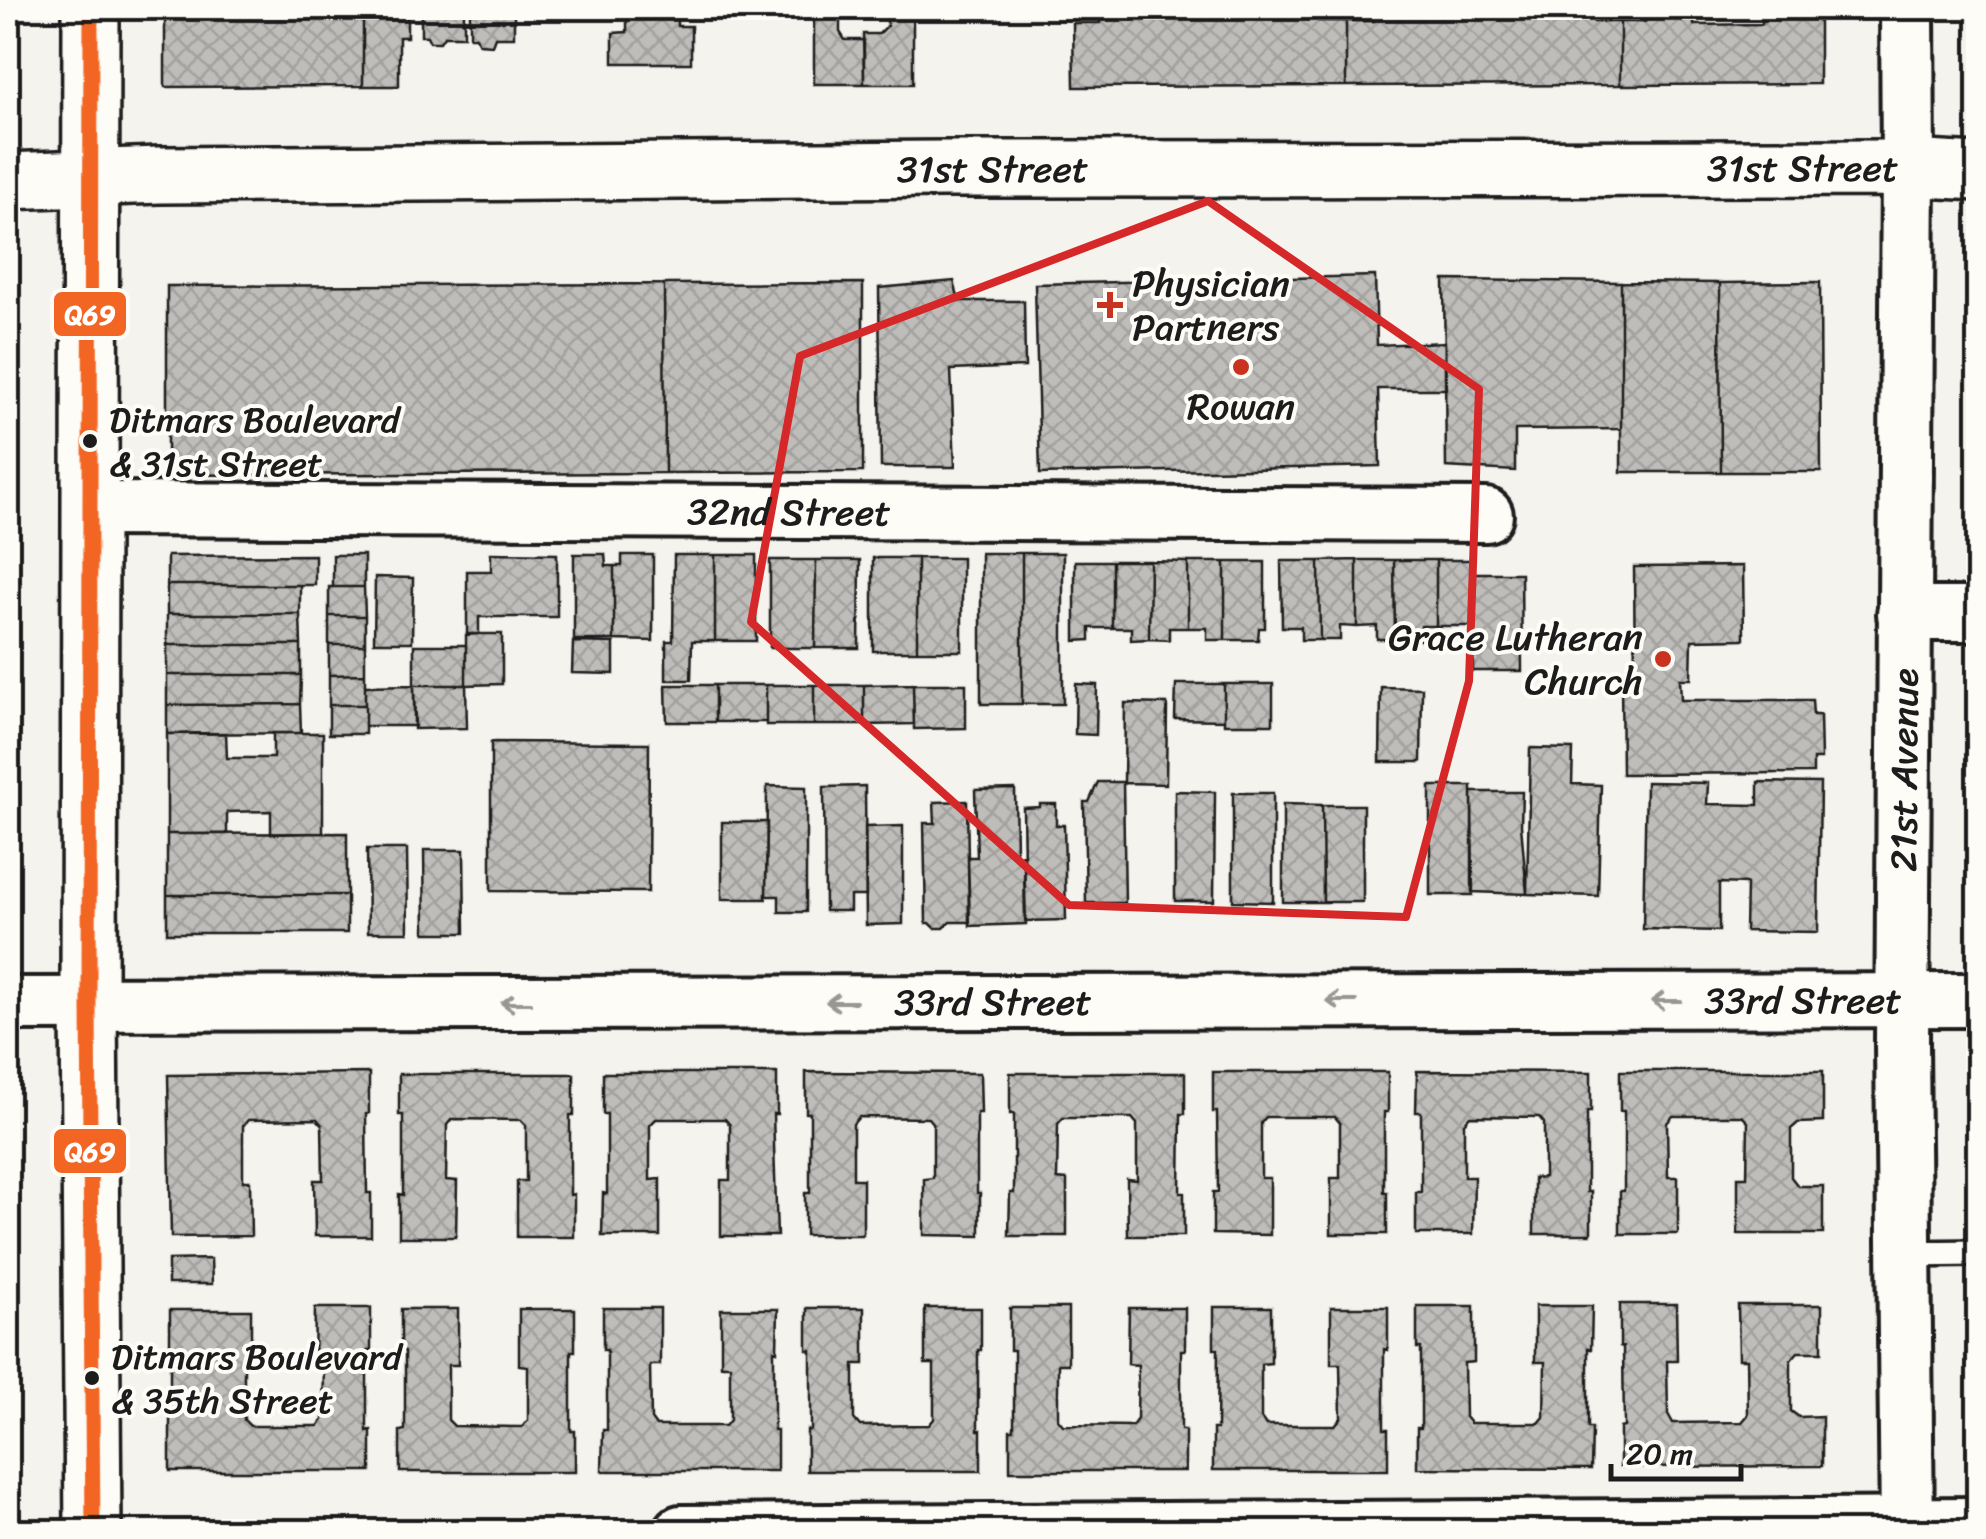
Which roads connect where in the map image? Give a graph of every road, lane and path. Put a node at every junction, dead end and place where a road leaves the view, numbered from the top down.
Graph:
1 (91, 8) edge
2 (1907, 8) edge
3 (1908, 168) junction
4 (1978, 172) edge
5 (92, 178) junction
6 (8, 181) edge
7 (91, 508) junction
8 (1486, 516) dead end
9 (1904, 614) junction
10 (1978, 614) edge
11 (1904, 1000) junction
12 (1978, 1000) edge
13 (8, 1004) edge
14 (89, 1004) junction
15 (1978, 1253) edge
16 (1905, 1254) junction
17 (1978, 1524) edge
18 (1907, 1528) edge
19 (92, 1532) edge
20 (680, 1532) edge

1 - 5 street
2 - 3 street, 21st Avenue
3 - 4 street, 31st Street
3 - 5 street, 31st Street
3 - 9 street, 21st Avenue
5 - 6 street, 31st Street
5 - 7 street
7 - 8 street, 32nd Street
7 - 14 street
9 - 10 street
9 - 11 street, 21st Avenue
11 - 12 street, 33rd Street
11 -> 14 street, 33rd Street
11 - 16 street, 21st Avenue
13 - 14 street, 33rd Street
14 - 19 street
15 - 16 lane
16 - 18 street, 21st Avenue
17 - 18 street
18 - 20 street

